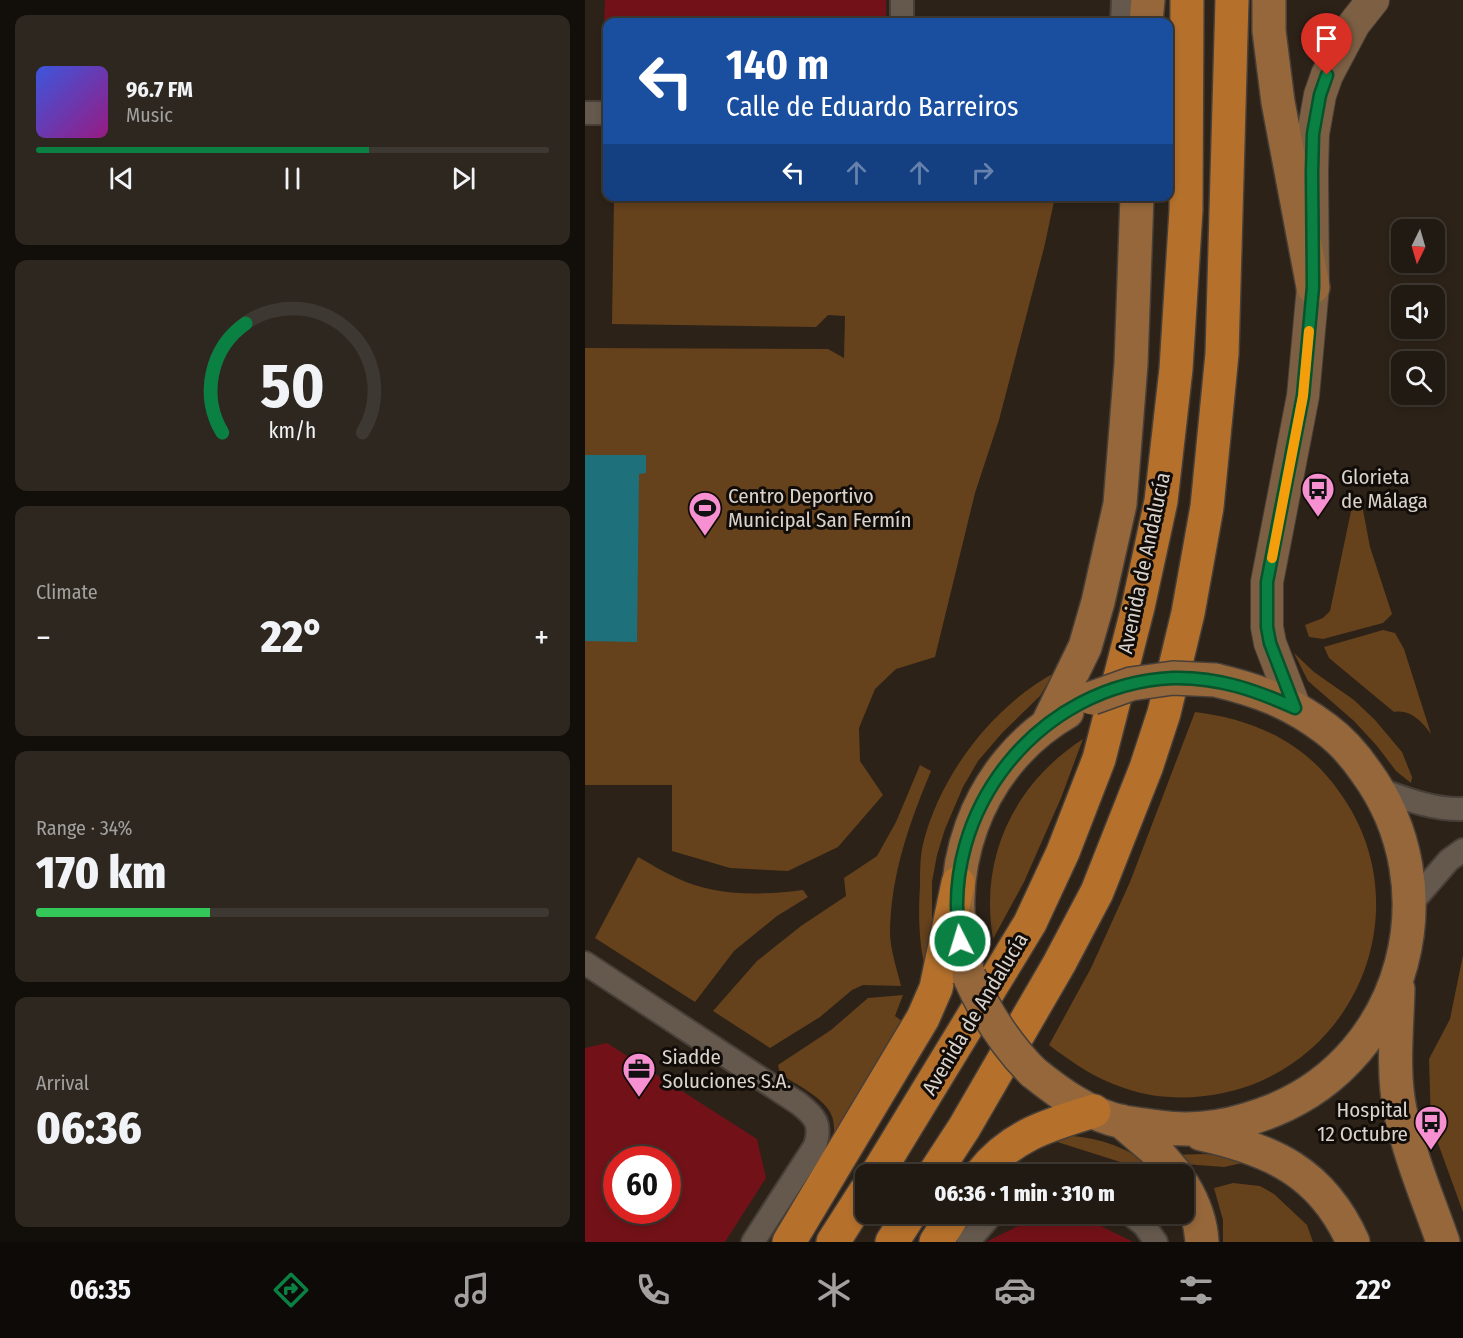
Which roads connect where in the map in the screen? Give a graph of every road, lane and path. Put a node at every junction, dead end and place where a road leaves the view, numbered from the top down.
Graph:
1 (902, 0) edge
2 (1123, 0) edge
3 (1148, 0) edge
4 (1188, 0) edge
5 (1232, 0) edge
6 (1269, 0) edge
7 (1373, 0) edge
8 (902, 18) edge
9 (1122, 18) edge
10 (1146, 18) edge
11 (585, 113) edge
12 (603, 113) edge
13 (1137, 201) edge
14 (1313, 287) junction
15 (1295, 708) junction
16 (1048, 723) junction
17 (1378, 789) junction
18 (1463, 809) edge
19 (1463, 850) edge
20 (958, 883) junction
21 (1410, 905) junction
22 (585, 963) edge
23 (1398, 978) junction
24 (1108, 1116) junction
25 (1182, 1130) junction
26 (883, 1164) edge
27 (941, 1164) edge
28 (991, 1164) edge
29 (1167, 1164) edge
30 (1194, 1205) edge
31 (855, 1208) edge
32 (904, 1224) edge
33 (948, 1224) edge
34 (983, 1224) edge
35 (1143, 1224) edge
36 (753, 1242) edge
37 (789, 1242) edge
38 (833, 1242) edge
39 (892, 1242) edge
40 (936, 1242) edge
41 (968, 1242) edge
42 (1156, 1242) edge
43 (1202, 1242) edge
44 (1353, 1242) edge
45 (1443, 1242) edge

1 - 8 street
2 - 9 street
3 - 10 main road
4 - 26 highway, Avenida de Andalucía
5 - 27 highway
6 - 14 main road
7 - 14 street
11 - 12 street
13 - 16 main road
14 - 15 street
15 - 16 main road, bridge
15 - 17 main road
16 - 20 main road
17 - 18 street
17 - 21 main road
19 - 21 street
20 - 24 main road, bridge
20 - 37 highway
21 - 23 main road
22 - 36 street
23 - 25 main road
23 - 45 main road
24 - 25 main road
24 - 28 highway
24 - 29 main road
25 - 44 main road
30 - 43 main road
31 - 38 highway
32 - 39 highway
33 - 40 highway
34 - 41 street
35 - 42 street

